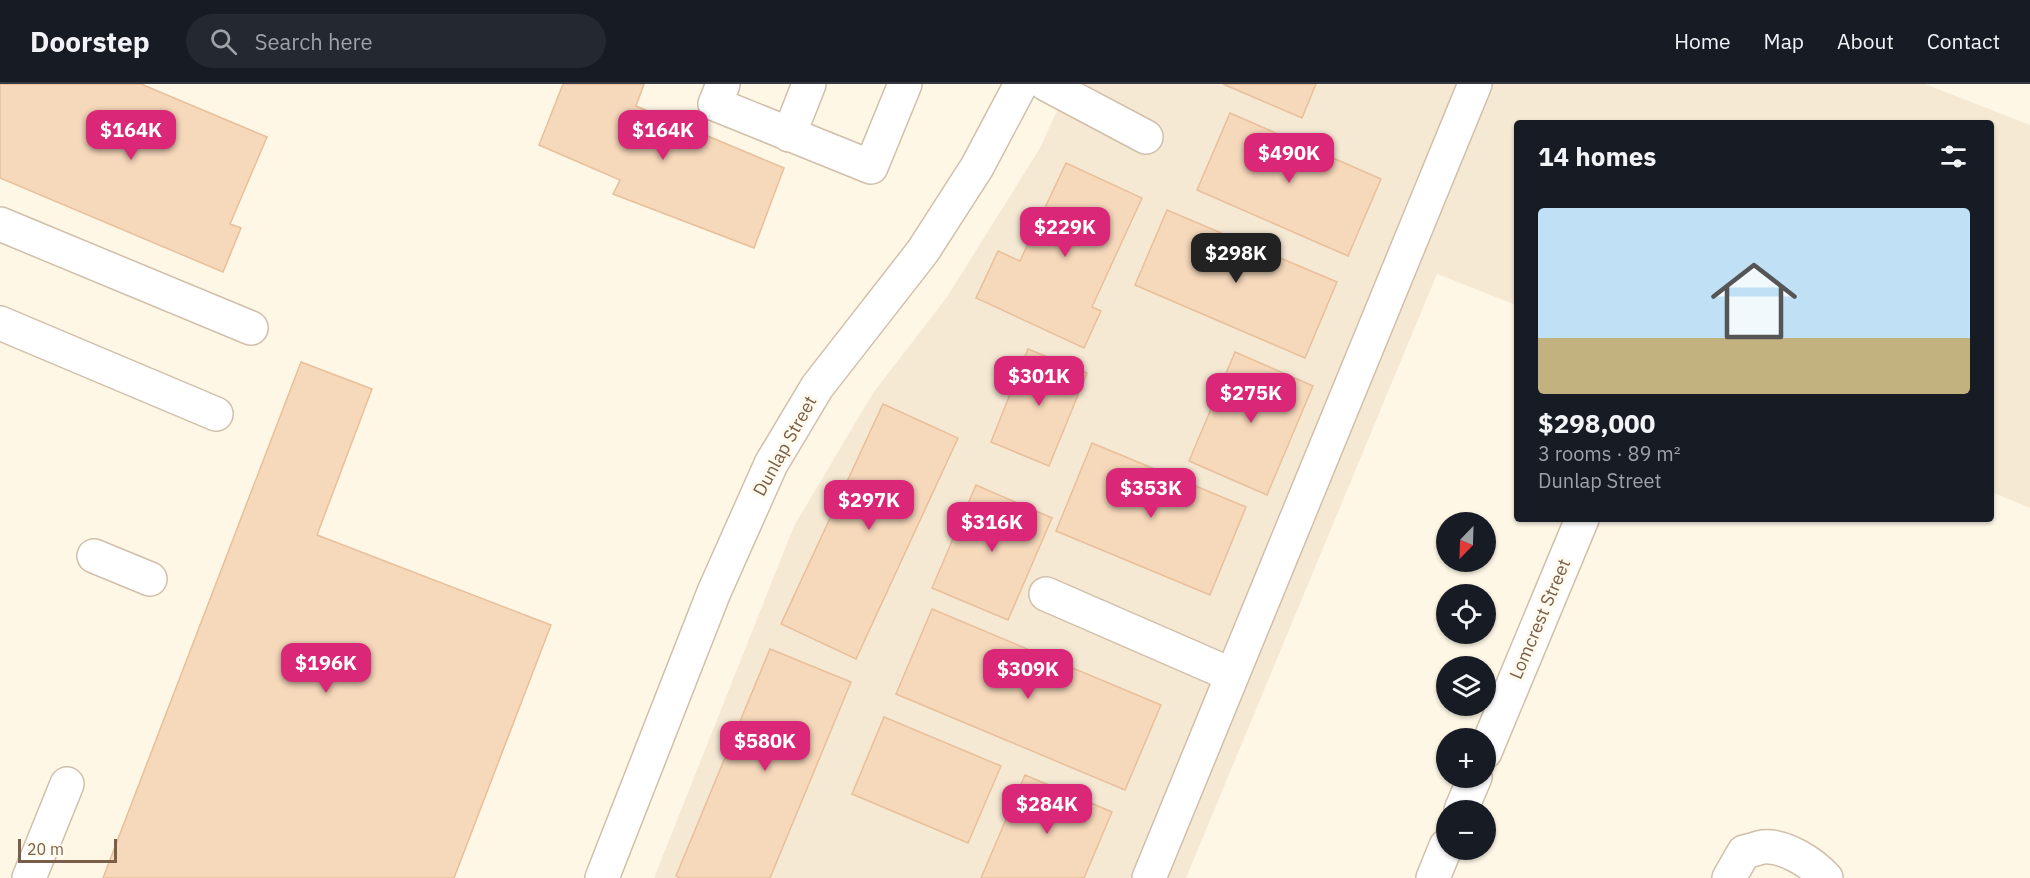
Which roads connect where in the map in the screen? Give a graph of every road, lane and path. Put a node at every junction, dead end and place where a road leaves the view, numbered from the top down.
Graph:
1 (723, 84) edge
2 (809, 84) edge
3 (905, 84) edge
4 (1021, 84) edge
5 (1046, 84) edge
6 (1475, 84) edge
7 (789, 135) junction
8 (1146, 137) dead end
9 (0, 224) edge
10 (0, 323) edge
11 (251, 328) dead end
12 (216, 414) dead end
13 (1581, 522) edge
14 (94, 556) dead end
15 (150, 579) dead end
16 (1046, 594) dead end
17 (1232, 675) junction
18 (1495, 728) edge
19 (67, 784) dead end
20 (1440, 860) edge
21 (29, 878) edge
22 (602, 878) edge
23 (1149, 878) edge
24 (1433, 878) edge
25 (1729, 878) edge
26 (1826, 878) edge

1 - 7 street
2 - 7 street
3 - 7 street
4 - 22 street, Dunlap Street
5 - 8 street
6 - 17 street
9 - 11 street
10 - 12 street
13 - 18 street, Lomcrest Street
14 - 15 street
16 - 17 street
17 - 23 street
19 - 21 street
20 - 24 street
25 - 26 street

